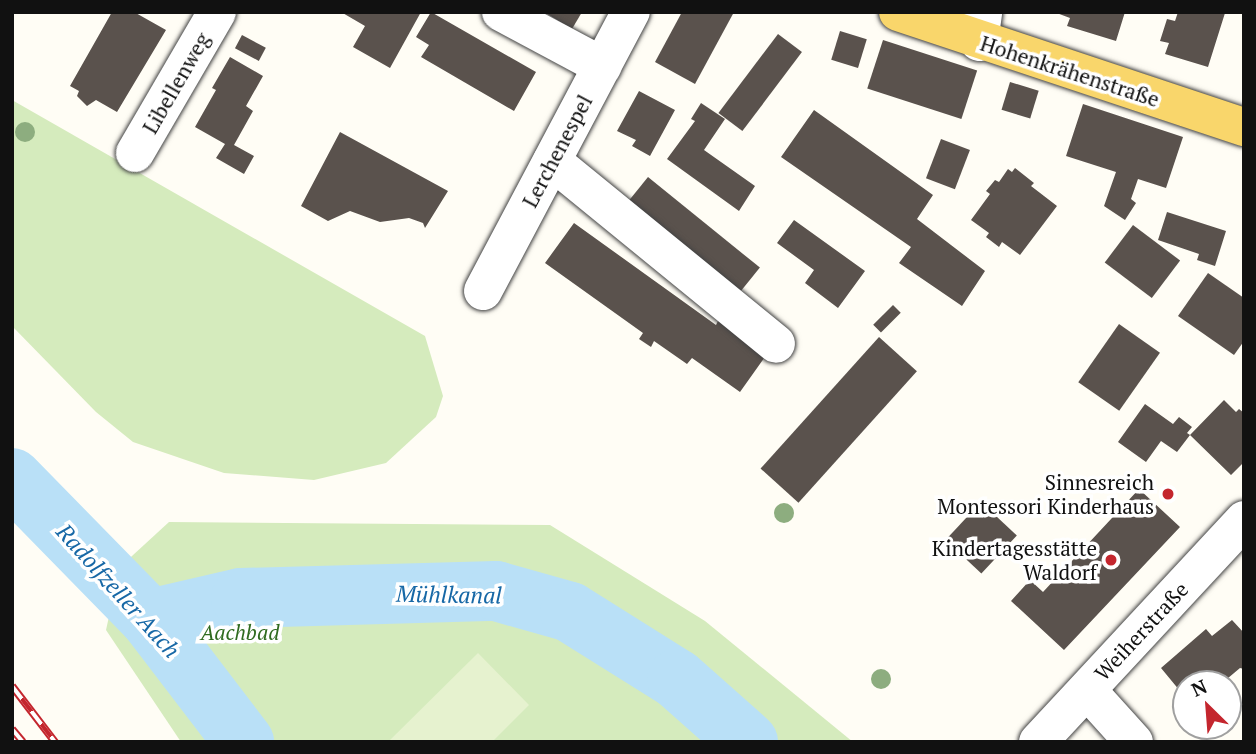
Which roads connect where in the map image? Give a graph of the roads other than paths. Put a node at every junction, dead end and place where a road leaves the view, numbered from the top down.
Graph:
1 (217, 12) edge
2 (501, 12) edge
3 (631, 12) edge
4 (898, 12) edge
5 (981, 27) edge
6 (602, 66) junction
7 (1244, 127) edge
8 (135, 153) dead end
9 (552, 161) junction
10 (483, 291) dead end
11 (776, 344) dead end
12 (1244, 520) edge
13 (1087, 690) junction
14 (1038, 742) edge
15 (1134, 742) edge

1 - 8 street, Libellenweg
2 - 6 street
3 - 6 street, Lerchenespel
4 - 5 main road, Hohenkrähenstraße
5 - 7 main road, Hohenkrähenstraße
6 - 9 street, Lerchenespel
9 - 10 street, Lerchenespel
9 - 11 street
12 - 13 street, Weiherstraße
13 - 14 street, Weiherstraße
13 - 15 street

